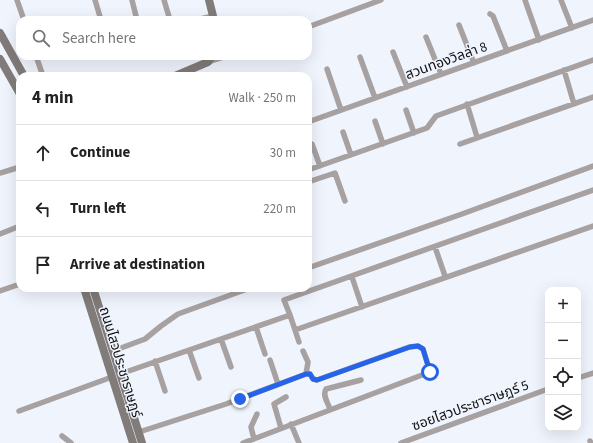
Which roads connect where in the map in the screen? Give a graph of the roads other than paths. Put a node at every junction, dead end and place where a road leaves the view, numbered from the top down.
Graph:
1 (17, 0) edge
2 (95, 0) edge
3 (132, 0) edge
4 (164, 0) edge
5 (210, 0) edge
6 (381, 0) edge
7 (525, 0) edge
8 (561, 0) edge
9 (490, 14) dead end
10 (23, 16) edge
11 (100, 16) edge
12 (136, 16) edge
13 (169, 16) edge
14 (214, 16) edge
15 (593, 20) edge
16 (460, 25) dead end
17 (312, 26) edge
18 (572, 28) junction
19 (0, 33) edge
20 (426, 37) dead end
21 (539, 40) junction
22 (507, 51) junction
23 (393, 52) dead end
24 (360, 57) dead end
25 (0, 59) edge
26 (37, 60) edge
27 (208, 60) edge
28 (593, 60) edge
29 (474, 63) junction
30 (327, 69) dead end
31 (564, 70) junction
32 (22, 72) edge
33 (42, 72) edge
34 (183, 72) edge
35 (441, 74) junction
36 (407, 86) junction
37 (16, 87) edge
38 (593, 97) edge
39 (375, 98) junction
40 (467, 104) junction
41 (574, 104) junction
42 (341, 110) junction
43 (406, 110) dead end
44 (312, 121) edge
45 (375, 121) dead end
46 (342, 132) dead end
47 (414, 133) junction
48 (477, 137) junction
49 (312, 144) dead end
50 (383, 144) junction
51 (460, 144) dead end
52 (351, 155) junction
53 (320, 166) junction
54 (593, 166) edge
55 (16, 168) edge
56 (312, 169) edge
57 (0, 174) edge
58 (312, 181) edge
59 (593, 190) edge
60 (345, 201) dead end
61 (593, 226) edge
62 (16, 227) edge
63 (0, 232) edge
64 (435, 247) junction
65 (312, 267) edge
66 (445, 276) junction
67 (352, 277) junction
68 (16, 285) edge
69 (0, 291) edge
70 (312, 291) edge
71 (85, 292) edge
72 (95, 292) edge
73 (239, 292) edge
74 (308, 292) edge
75 (362, 307) junction
76 (290, 315) junction
77 (256, 327) junction
78 (295, 330) junction
79 (221, 339) junction
80 (299, 342) dead end
81 (189, 350) junction
82 (113, 351) junction
83 (302, 351) dead end
84 (265, 354) dead end
85 (270, 360) dead end
86 (155, 361) junction
87 (231, 367) dead end
88 (593, 373) edge
89 (120, 374) junction
90 (306, 374) junction
91 (112, 377) junction
92 (581, 377) edge
93 (199, 378) dead end
94 (361, 380) dead end
95 (278, 384) junction
96 (545, 390) edge
97 (165, 391) dead end
98 (286, 397) dead end
99 (330, 409) junction
100 (19, 411) dead end
101 (257, 414) dead end
102 (291, 424) junction
103 (281, 428) junction
104 (139, 432) junction
105 (62, 436) dead end
106 (254, 439) junction
107 (71, 443) edge
108 (132, 443) edge
109 (142, 443) edge
110 (243, 443) edge
111 (299, 443) edge
112 (401, 443) edge

1 - 10 street
2 - 11 street
3 - 12 street
4 - 13 street
5 - 14 main road
6 - 17 street
7 - 21 street
8 - 18 street
9 - 22 street
15 - 18 street, สวนทองวิลล่า 8
16 - 29 street
18 - 21 street, สวนทองวิลล่า 8
19 - 32 main road
20 - 35 street
21 - 22 street, สวนทองวิลล่า 8
22 - 29 street, สวนทองวิลล่า 8
23 - 36 street
24 - 39 street
25 - 37 main road
26 - 33 street
27 - 34 main road
28 - 31 street
29 - 35 street, สวนทองวิลล่า 8
30 - 42 street
31 - 40 street
31 - 41 street
35 - 36 street, สวนทองวิลล่า 8
36 - 39 street, สวนทองวิลล่า 8
38 - 41 street
39 - 42 street, สวนทองวิลล่า 8
40 - 47 street
40 - 48 street
41 - 48 street
42 - 44 street, สวนทองวิลล่า 8
43 - 47 street
45 - 50 street
46 - 52 street
47 - 50 street
48 - 51 street
49 - 53 street
50 - 52 street
52 - 53 street
53 - 56 street
54 - 65 street
55 - 57 street
58 - 60 street
59 - 64 street
61 - 66 street
62 - 63 street
64 - 66 street
64 - 67 street
66 - 75 street
67 - 70 street
67 - 75 street
68 - 69 street
71 - 91 main road, ถนนไสวประชาราษฎร์
72 - 82 main road, ถนนไสวประชาราษฎร์
73 - 82 street
74 - 76 street
75 - 78 street
76 - 77 street
76 - 78 street
77 - 79 street
77 - 84 street
78 - 80 street
79 - 81 street
79 - 87 street
81 - 86 street
81 - 93 street
82 - 89 main road, ถนนไสวประชาราษฎร์
83 - 90 street
85 - 95 street
86 - 89 street
86 - 97 street
88 - 92 street
89 - 104 main road, ถนนไสวประชาราษฎร์
90 - 95 street
90 - 99 street
91 - 100 street
91 - 108 main road, ถนนไสวประชาราษฎร์
94 - 99 street
95 - 104 street
96 - 112 street, ซอยไสวประชาราษฎร์ 5
98 - 103 street
99 - 102 street
101 - 106 street
102 - 103 street
102 - 111 street
103 - 106 street
104 - 109 main road, ถนนไสวประชาราษฎร์
105 - 107 street
106 - 110 street

